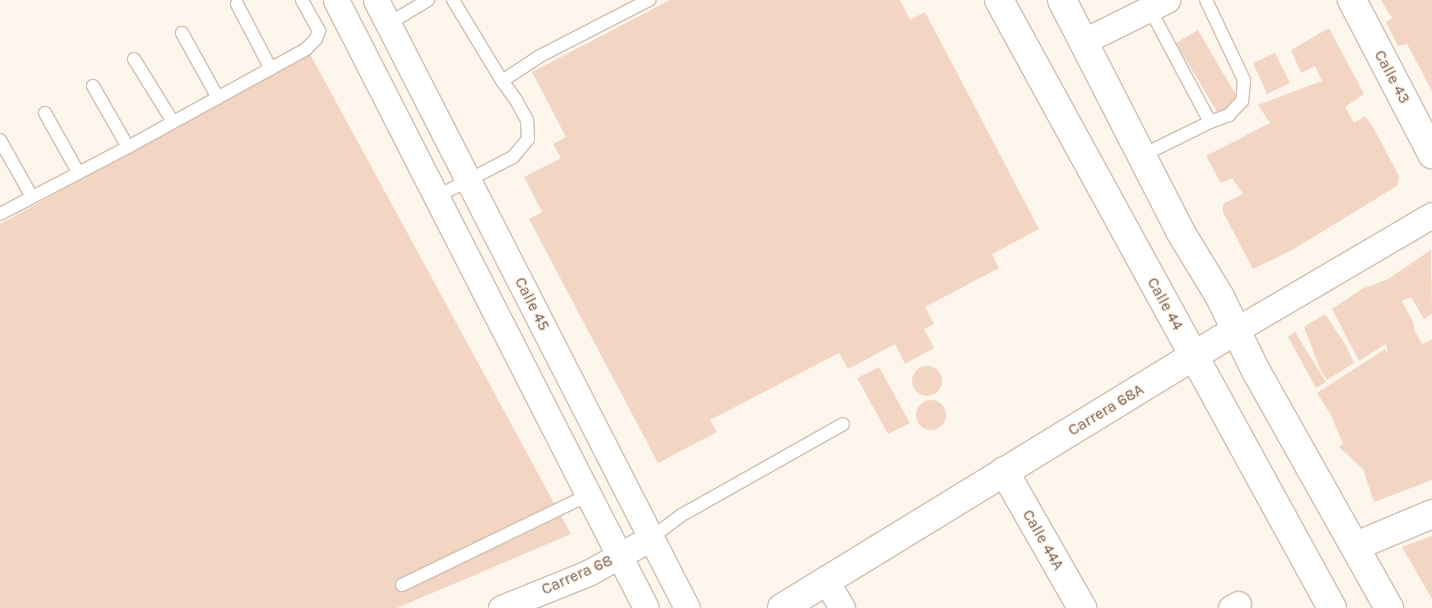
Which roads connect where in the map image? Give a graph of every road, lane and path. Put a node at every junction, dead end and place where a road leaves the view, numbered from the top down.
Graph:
1 (302, 0) edge
2 (336, 0) edge
3 (376, 0) edge
4 (428, 0) edge
5 (454, 0) edge
6 (649, 0) edge
7 (999, 0) edge
8 (1062, 0) edge
9 (1206, 0) edge
10 (1352, 0) edge
11 (237, 4) dead end
12 (1158, 4) edge
13 (388, 24) junction
14 (182, 33) dead end
15 (1084, 41) junction
16 (134, 59) dead end
17 (271, 69) junction
18 (502, 81) junction
19 (93, 86) dead end
20 (218, 98) junction
21 (45, 113) dead end
22 (173, 122) junction
23 (1210, 122) junction
24 (0, 140) edge
25 (128, 147) junction
26 (1432, 154) edge
27 (1142, 155) junction
28 (78, 172) junction
29 (468, 180) junction
30 (32, 197) junction
31 (436, 197) junction
32 (0, 214) edge
33 (1432, 215) edge
34 (1236, 330) junction
35 (1194, 356) junction
36 (843, 424) dead end
37 (1004, 472) junction
38 (588, 495) junction
39 (1432, 514) edge
40 (651, 538) junction
41 (1356, 546) junction
42 (619, 557) junction
43 (826, 580) junction
44 (402, 585) dead end
45 (501, 608) edge
46 (646, 608) edge
47 (687, 608) edge
48 (782, 608) edge
49 (842, 608) edge
50 (1082, 608) edge
51 (1332, 608) edge
52 (1389, 608) edge

1 - 17 lane
2 - 31 street
3 - 13 street, Calle 45
4 - 13 lane
5 - 18 lane
6 - 18 lane
7 - 35 main road, Calle 44
8 - 15 main road
9 - 23 lane
10 - 26 main road, Calle 43
11 - 17 lane
12 - 15 street
12 - 23 lane
13 - 29 street, Calle 45
14 - 20 lane
15 - 27 main road
16 - 22 lane
17 - 20 lane
18 - 29 lane
19 - 25 lane
20 - 22 lane
21 - 28 lane
22 - 25 lane
23 - 27 lane
24 - 30 lane
25 - 28 lane
27 - 34 main road
28 - 30 lane
29 - 31 lane
29 - 40 street, Calle 45
30 - 32 lane
31 - 38 street
33 - 34 street, Carrera 68A
34 - 35 main road, Carrera 68A
34 - 41 main road
35 - 37 main road, Carrera 68A
35 - 51 main road, Calle 44
36 - 40 lane
37 - 43 main road, Carrera 68A
37 - 50 main road, Calle 44A
38 - 42 street
38 - 44 lane
39 - 41 main road
40 - 42 street, Carrera 68
40 - 47 street, Calle 45
41 - 52 main road
42 - 45 street, Carrera 68
42 - 46 street
43 - 48 main road, Carrera 68A
43 - 49 street

